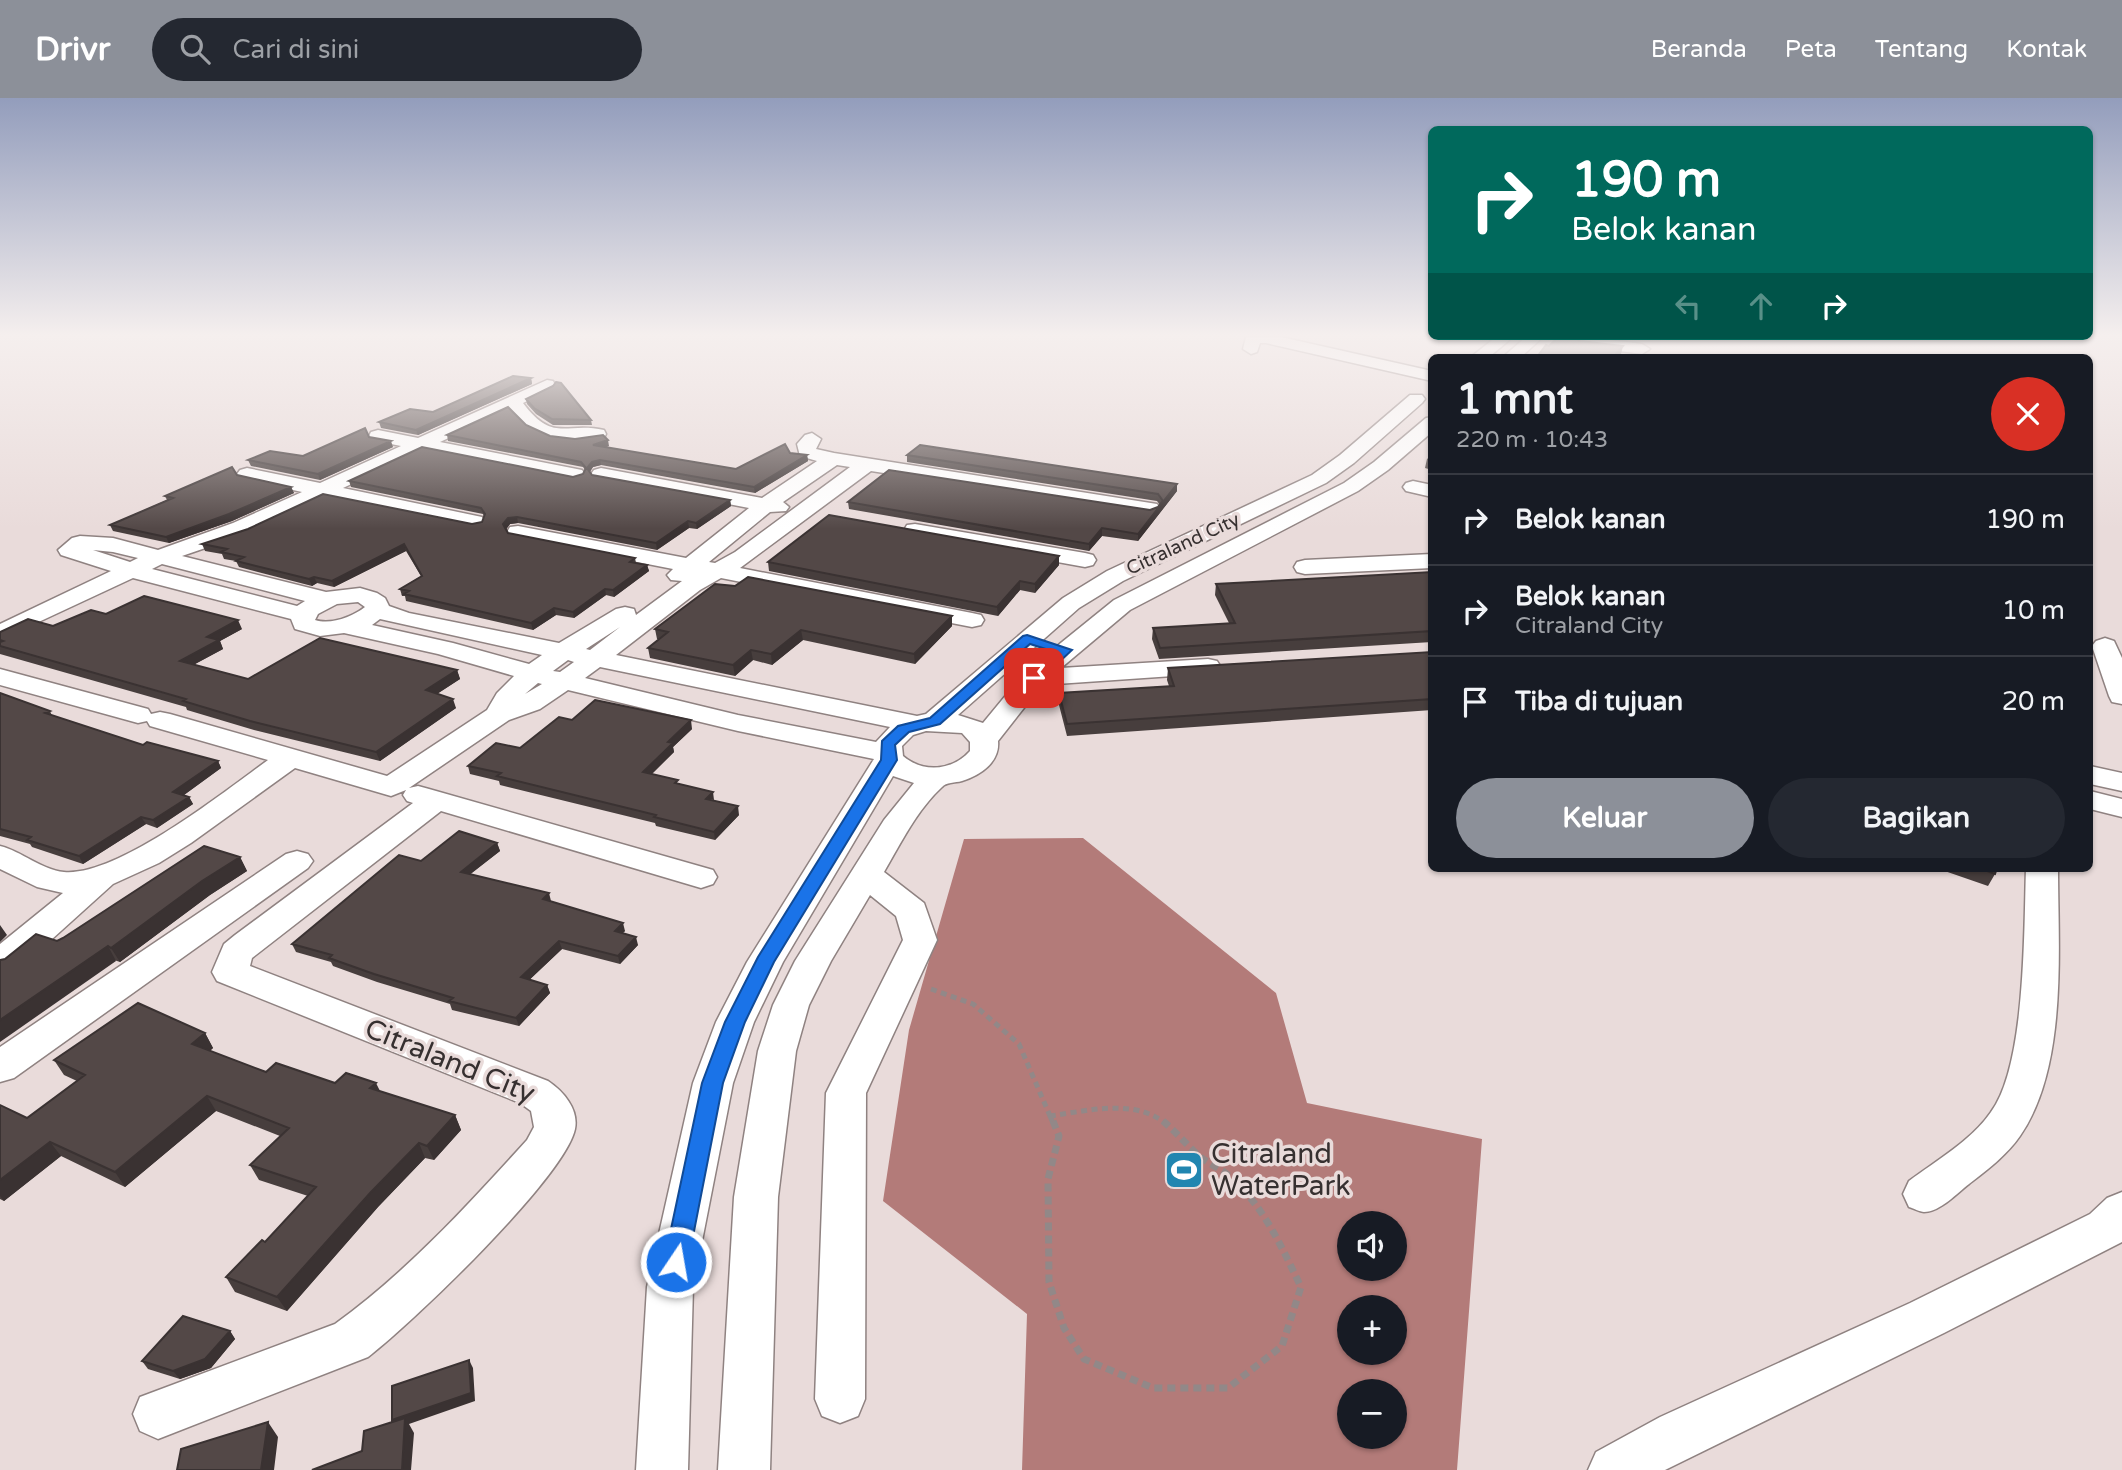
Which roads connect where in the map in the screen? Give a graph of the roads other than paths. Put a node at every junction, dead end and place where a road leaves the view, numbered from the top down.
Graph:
1 (513, 401) joint
2 (1419, 401) edge
3 (1428, 425) edge
4 (597, 434) edge
5 (378, 436) edge
6 (811, 439) dead end
7 (419, 444) junction
8 (833, 459) junction
9 (867, 464) junction
10 (247, 474) edge
11 (575, 474) edge
12 (601, 474) edge
13 (319, 490) junction
14 (765, 505) junction
15 (1150, 508) edge
16 (806, 511) junction
17 (832, 516) edge
18 (474, 522) edge
19 (899, 527) edge
20 (519, 532) edge
21 (1084, 560) dead end
22 (1428, 561) edge
23 (693, 565) junction
24 (152, 566) junction
25 (1305, 567) dead end
26 (718, 569) junction
27 (328, 600) junction
28 (377, 610) junction
29 (302, 615) junction
30 (972, 620) dead end
31 (344, 626) junction
32 (0, 633) edge
33 (1027, 639) junction
34 (2105, 646) dead end
35 (1065, 650) junction
36 (564, 652) junction
37 (594, 658) junction
38 (1237, 665) edge
39 (534, 674) junction
40 (0, 677) edge
41 (1034, 678) junction
42 (566, 680) junction
43 (2122, 696) edge
44 (808, 702) junction
45 (499, 714) junction
46 (926, 722) junction
47 (776, 731) junction
48 (984, 738) junction
49 (888, 756) junction
50 (290, 758) junction
51 (934, 776) junction
52 (2093, 776) edge
53 (2122, 782) edge
54 (391, 787) junction
55 (436, 800) junction
56 (2093, 801) edge
57 (2122, 808) edge
58 (0, 856) edge
59 (297, 861) dead end
60 (2042, 872) edge
61 (866, 875) junction
62 (701, 877) dead end
63 (100, 879) junction
64 (0, 962) edge
65 (0, 1067) edge
66 (1924, 1194) dead end
67 (2122, 1211) edge
68 (839, 1399) dead end
69 (158, 1414) dead end
70 (662, 1470) edge
71 (744, 1470) edge
72 (1614, 1470) edge

1 - 4 street
1 - 7 street
2 - 33 street, Citraland City
3 - 35 street, Citraland City
5 - 7 street
6 - 8 street
7 - 11 street
7 - 13 street
8 - 9 street
8 - 14 street
9 - 15 street
9 - 16 street
10 - 13 street
12 - 14 street
13 - 18 street
13 - 24 street
14 - 16 street
14 - 23 street
16 - 17 street
16 - 26 street
19 - 21 street
20 - 23 street
22 - 25 street
23 - 26 street
23 - 36 street
24 - 27 street
24 - 29 street
24 - 32 street
26 - 30 street
26 - 37 street
27 - 28 street
27 - 29 street
28 - 31 street
28 - 36 street
29 - 31 street
31 - 39 street
33 - 35 street
33 - 46 street, Citraland City
34 - 43 street
35 - 41 street, Citraland City
36 - 37 street
36 - 39 street
37 - 42 street
37 - 44 street
38 - 41 street
39 - 42 street
39 - 45 street
40 - 50 street
41 - 48 street, Citraland City
42 - 45 street
42 - 47 street
44 - 46 street
44 - 47 street
45 - 54 street
46 - 48 street
46 - 49 street, Citraland City
47 - 49 street
48 - 51 street, Citraland City
49 - 51 street, Citraland City
49 - 70 street, Citraland City
50 - 54 street
50 - 63 street
51 - 61 street
52 - 53 street
54 - 55 street
55 - 62 street
55 - 69 street, Citraland City
56 - 57 street
58 - 63 street
59 - 65 street
60 - 66 street
61 - 68 street
61 - 71 street
63 - 64 street
67 - 72 street

